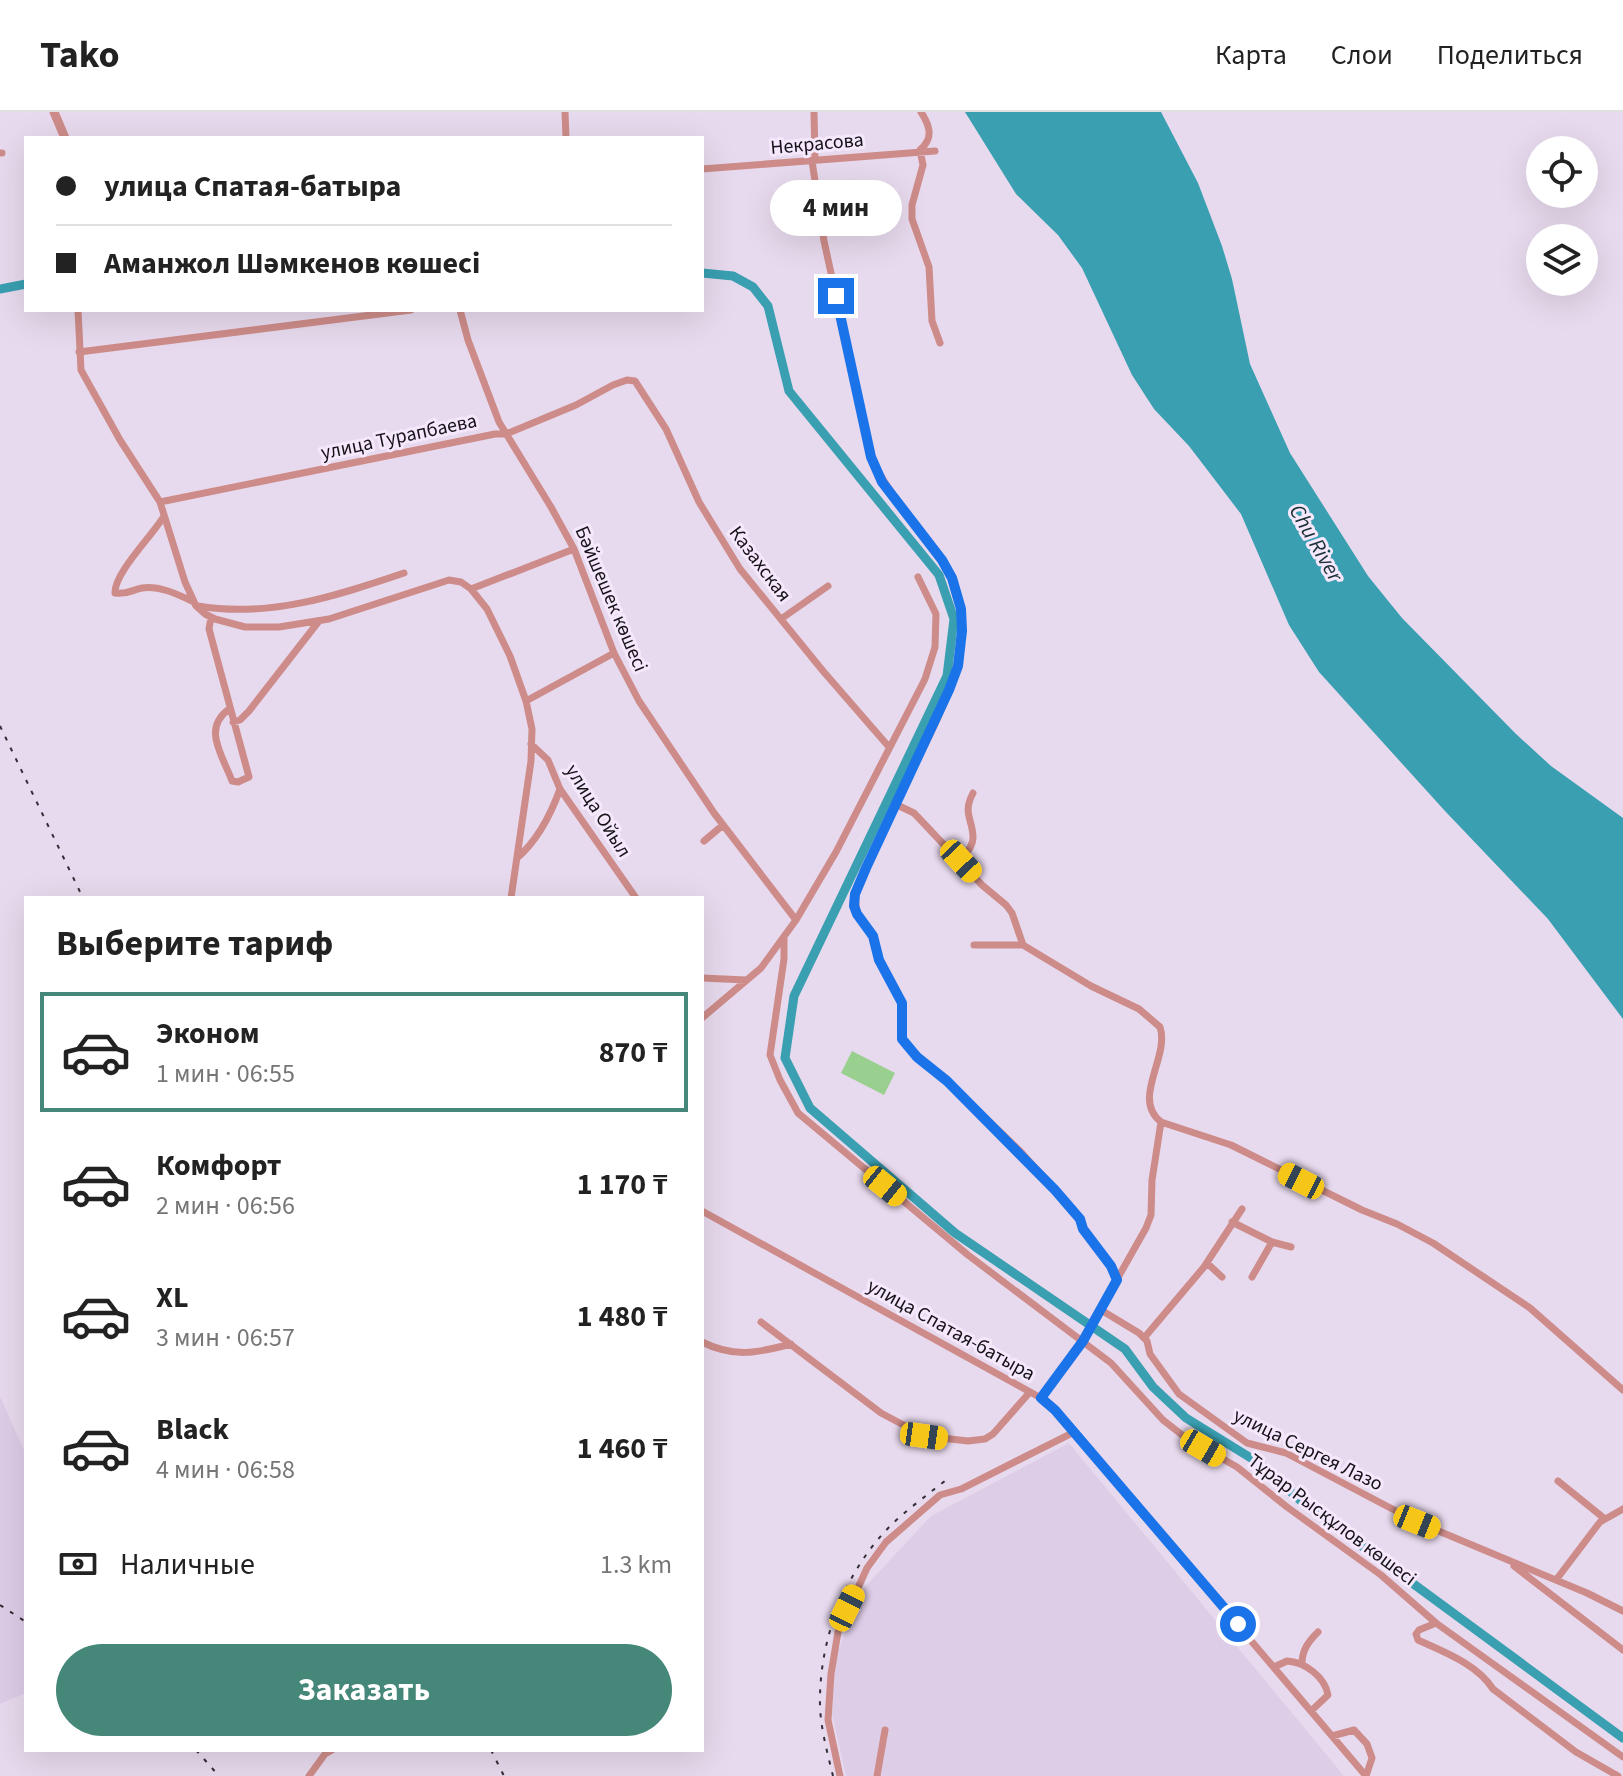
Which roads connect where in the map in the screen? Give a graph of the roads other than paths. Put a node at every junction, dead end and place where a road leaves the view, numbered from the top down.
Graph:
1 (54, 112) edge
2 (565, 112) edge
3 (814, 112) edge
4 (921, 112) edge
5 (64, 136) edge
6 (566, 136) edge
7 (920, 150) junction
8 (935, 151) dead end
9 (814, 161) junction
10 (704, 169) edge
11 (78, 312) edge
12 (395, 312) edge
13 (461, 312) edge
14 (940, 343) dead end
15 (79, 352) junction
16 (635, 381) joint
17 (506, 434) junction
18 (160, 502) junction
19 (164, 516) junction
20 (574, 549) junction
21 (404, 573) dead end
22 (918, 577) dead end
23 (828, 586) dead end
24 (471, 589) junction
25 (195, 604) junction
26 (242, 610) junction
27 (211, 617) junction
28 (781, 619) junction
29 (319, 621) junction
30 (234, 624) junction
31 (614, 653) junction
32 (526, 701) junction
33 (229, 709) junction
34 (233, 722) junction
35 (531, 744) junction
36 (889, 747) junction
37 (560, 789) junction
38 (973, 793) dead end
39 (895, 804) junction
40 (723, 825) junction
41 (704, 841) dead end
42 (517, 858) junction
43 (961, 861) junction
44 (511, 896) edge
45 (635, 896) edge
46 (796, 920) junction
47 (784, 939) junction
48 (974, 945) dead end
49 (1023, 945) junction
50 (704, 979) edge
51 (746, 980) junction
52 (704, 1016) edge
53 (1161, 1122) junction
54 (1242, 1209) dead end
55 (704, 1212) edge
56 (1232, 1222) junction
57 (1272, 1242) junction
58 (1291, 1247) dead end
59 (1207, 1263) junction
60 (1222, 1277) dead end
61 (1252, 1277) dead end
62 (1117, 1280) junction
63 (1099, 1313) junction
64 (761, 1322) dead end
65 (1084, 1338) junction
66 (1144, 1338) junction
67 (704, 1343) edge
68 (791, 1344) junction
69 (1623, 1390) edge
70 (1030, 1392) junction
71 (1041, 1398) junction
72 (1074, 1432) junction
73 (1558, 1481) dead end
74 (1623, 1509) edge
75 (1605, 1519) junction
76 (1507, 1561) junction
77 (1556, 1580) junction
78 (1623, 1611) edge
79 (1436, 1623) junction
80 (1318, 1632) dead end
81 (1623, 1650) edge
82 (1302, 1664) junction
83 (1274, 1667) junction
84 (1311, 1711) junction
85 (885, 1730) dead end
86 (1332, 1736) junction
87 (328, 1752) edge
88 (1623, 1757) edge
89 (309, 1776) edge
90 (840, 1776) edge
91 (877, 1776) edge
92 (1366, 1776) edge
93 (1618, 1776) edge

1 - 5 street
2 - 6 street
3 - 9 street
4 - 7 street
7 - 8 street, Некрасова
7 - 9 street, Некрасова
7 - 14 street
9 - 10 street, Некрасова
9 - 39 street
11 - 15 street
12 - 15 street
13 - 17 street, Бәйшешек көшесі
15 - 18 street
16 - 17 street, улица Турапбаева
16 - 28 street, Казахская
17 - 18 street, улица Турапбаева
17 - 20 street, Бәйшешек көшесі
18 - 19 street
19 - 25 street
19 - 25 street
20 - 24 street
20 - 31 street, Бәйшешек көшесі
21 - 26 street
22 - 36 street
23 - 28 street
24 - 29 street
24 - 32 street
25 - 26 street
25 - 27 street
26 - 30 street
27 - 30 street
27 - 33 street
28 - 36 street, Казахская
29 - 30 street
29 - 34 street
31 - 32 street
31 - 40 street, Бәйшешек көшесі
32 - 35 street
33 - 34 street
33 - 34 street
35 - 37 street, улица Ойыл
35 - 42 street
36 - 46 street
37 - 42 street
37 - 45 street, улица Ойыл
38 - 43 street
39 - 43 street
39 - 62 street
40 - 41 street
40 - 46 street, Бәйшешек көшесі
42 - 44 street
43 - 49 street
46 - 47 street
47 - 51 street
47 - 65 street, Тұрар Рысқұлов көшесі
48 - 49 street
49 - 53 street
50 - 51 street
51 - 52 street
53 - 62 street
53 - 69 street
54 - 56 street
55 - 70 street, улица Спатая-батыра
56 - 57 street
56 - 59 street
57 - 58 street
57 - 61 street
59 - 60 street
59 - 66 street
62 - 63 street
63 - 65 street
63 - 66 street, улица Сергея Лазо
64 - 68 street
65 - 71 street
65 - 79 street, Тұрар Рысқұлов көшесі
66 - 76 street, улица Сергея Лазо
67 - 68 street
68 - 70 street
70 - 71 street, улица Спатая-батыра
71 - 72 street, улица Спатая-батыра
72 - 83 street, улица Спатая-батыра
72 - 90 street
73 - 75 street
74 - 75 street
75 - 77 street
76 - 77 street, улица Сергея Лазо
76 - 81 street
77 - 78 street, улица Сергея Лазо
79 - 88 street, Тұрар Рысқұлов көшесі
79 - 93 street
80 - 82 street
82 - 83 street
82 - 84 street
83 - 84 street, улица Спатая-батыра
84 - 86 street, улица Спатая-батыра
85 - 91 street
86 - 92 street, улица Спатая-батыра
86 - 92 street
87 - 89 street

